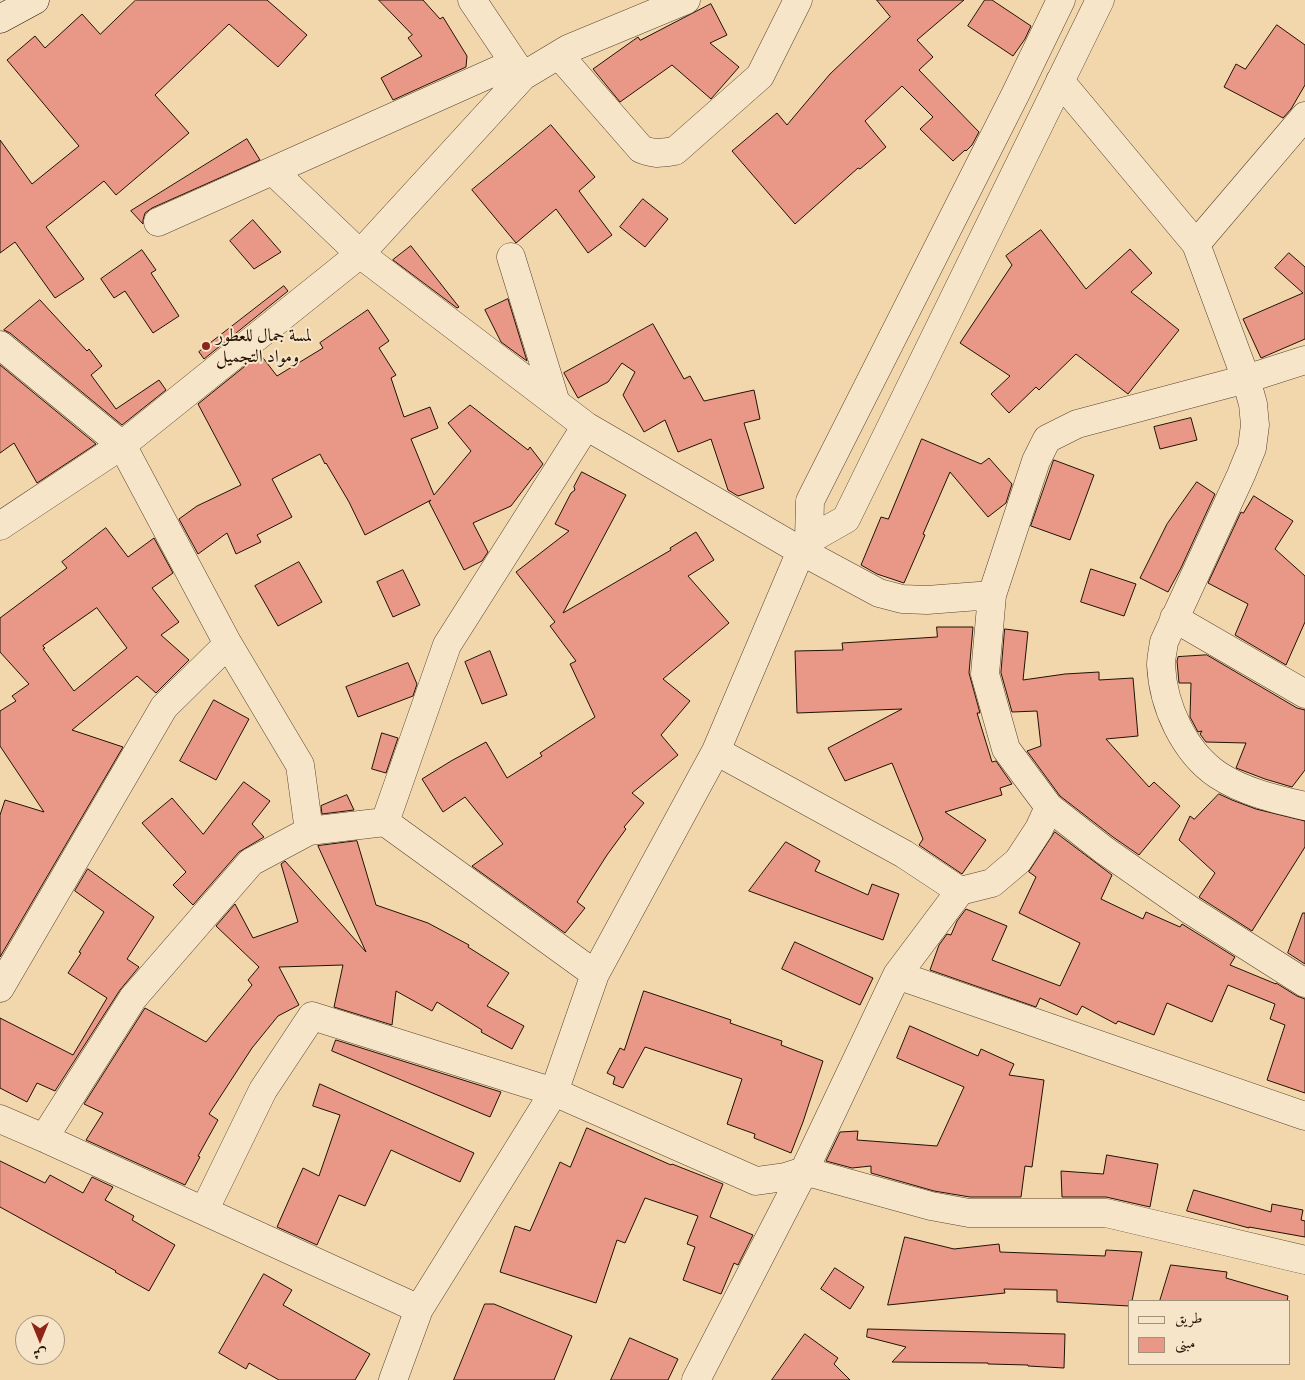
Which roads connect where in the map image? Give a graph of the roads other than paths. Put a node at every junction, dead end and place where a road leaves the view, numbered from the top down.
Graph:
1 (35, 0) edge
2 (472, 0) edge
3 (686, 0) edge
4 (798, 0) edge
5 (1061, 0) edge
6 (1100, 0) edge
7 (638, 10) edge
8 (0, 19) edge
9 (559, 55) junction
10 (519, 70) junction
11 (1060, 81) junction
12 (1305, 116) edge
13 (273, 171) junction
14 (158, 222) dead end
15 (1196, 244) junction
16 (360, 254) junction
17 (511, 257) dead end
18 (0, 346) edge
19 (1305, 360) edge
20 (1246, 379) junction
21 (556, 404) junction
22 (586, 426) junction
23 (122, 445) junction
24 (0, 526) edge
25 (805, 546) junction
26 (992, 595) junction
27 (1174, 618) junction
28 (228, 644) junction
29 (1305, 694) edge
30 (716, 751) junction
31 (1305, 806) edge
32 (1049, 807) junction
33 (385, 822) junction
34 (309, 831) junction
35 (960, 890) junction
36 (596, 974) junction
37 (897, 976) junction
38 (1305, 983) edge
39 (0, 988) edge
40 (554, 1092) junction
41 (1305, 1116) edge
42 (0, 1119) edge
43 (44, 1138) junction
44 (804, 1170) junction
45 (204, 1211) junction
46 (1305, 1260) edge
47 (420, 1309) junction
48 (393, 1380) edge
49 (696, 1380) edge

1 - 8 street
2 - 10 street
3 - 7 street
4 - 9 street
5 - 25 street
6 - 11 street
7 - 9 street
9 - 10 street
10 - 13 street
10 - 16 street
11 - 15 street
11 - 25 street
12 - 15 street
13 - 14 street
13 - 16 street
15 - 20 street
16 - 21 street
16 - 23 street
17 - 21 street
18 - 23 street
19 - 20 street
20 - 26 street
20 - 27 street
21 - 22 street
22 - 25 street
22 - 33 street
23 - 24 street
23 - 28 street
25 - 26 street
25 - 30 street
26 - 32 street
27 - 29 street
27 - 31 street
28 - 34 street
28 - 39 street
30 - 35 street
30 - 36 street
32 - 35 street
32 - 38 street
33 - 34 street
33 - 36 street
34 - 43 street
35 - 37 street
36 - 40 street
37 - 41 street
37 - 44 street
40 - 44 street
40 - 45 street
40 - 47 street
42 - 43 street
43 - 45 street
44 - 46 street
44 - 49 street
45 - 47 street
47 - 48 street

